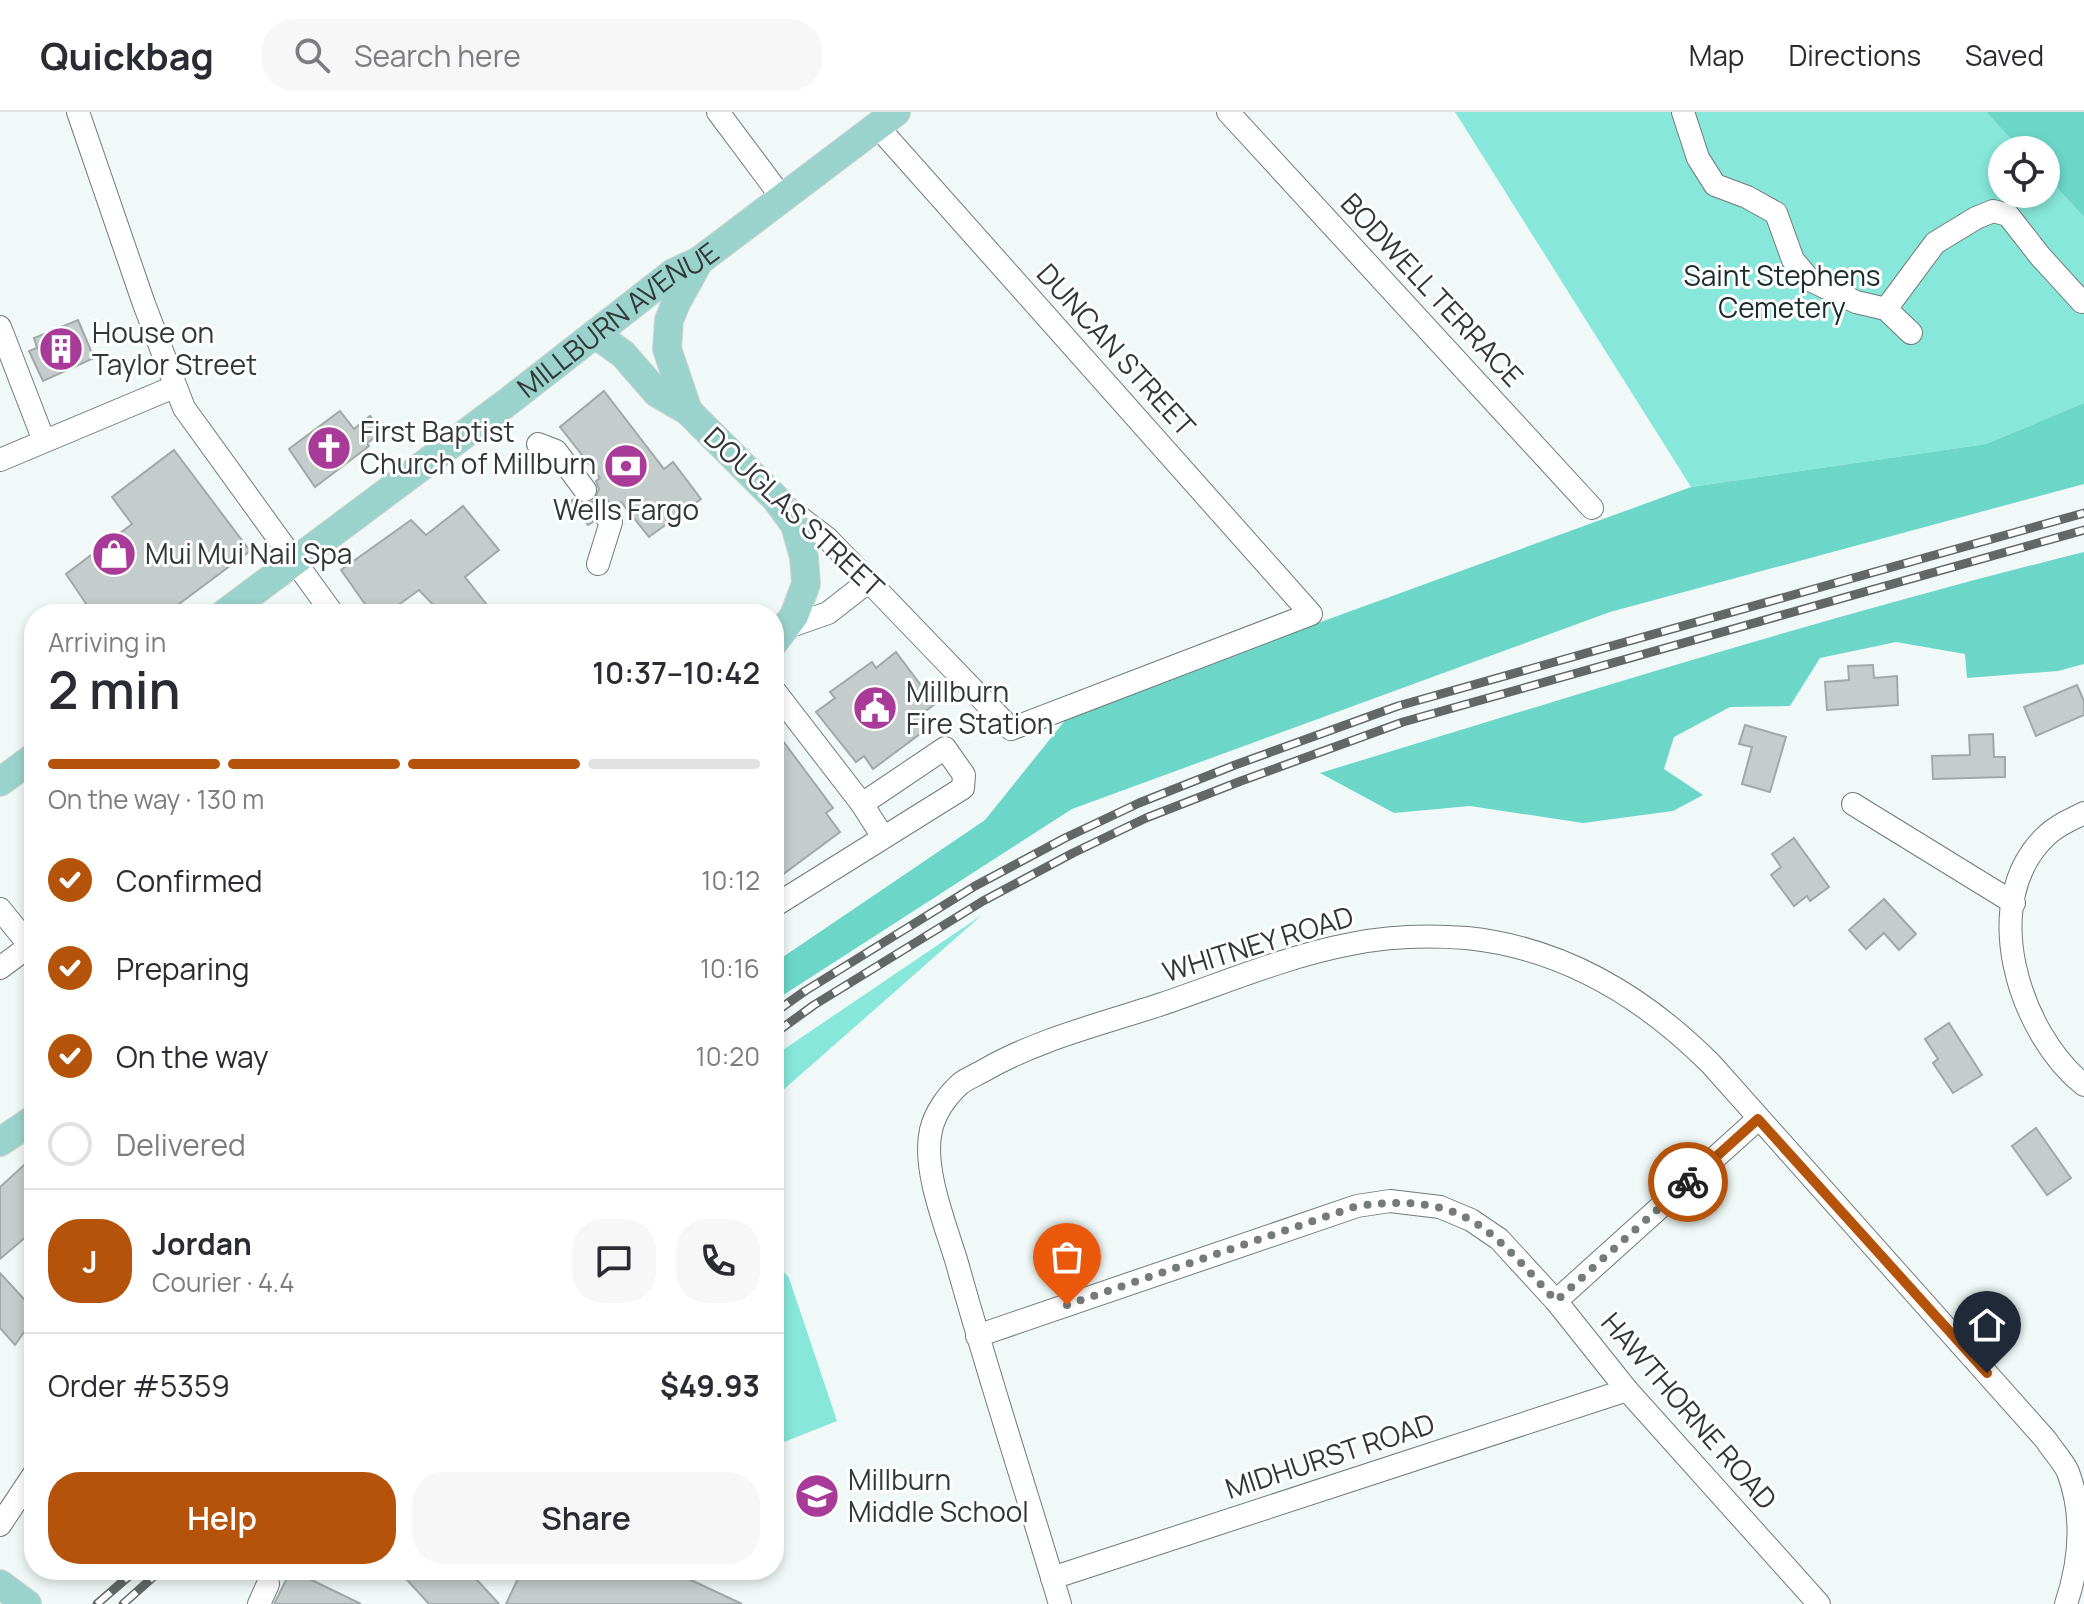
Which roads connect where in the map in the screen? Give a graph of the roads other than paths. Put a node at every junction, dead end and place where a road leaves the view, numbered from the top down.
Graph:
1 (78, 112) edge
2 (718, 112) edge
3 (1228, 112) edge
4 (1683, 112) edge
5 (886, 119) edge
6 (783, 199) junction
7 (699, 261) junction
8 (2082, 302) dead end
9 (1886, 309) junction
10 (0, 327) edge
11 (1911, 333) dead end
12 (595, 334) junction
13 (174, 387) junction
14 (688, 411) junction
15 (44, 441) junction
16 (538, 444) dead end
17 (0, 460) edge
18 (585, 490) dead end
19 (776, 499) junction
20 (1592, 508) dead end
21 (604, 514) dead end
22 (295, 561) junction
23 (598, 564) dead end
24 (869, 581) junction
25 (237, 604) edge
26 (326, 604) edge
27 (784, 629) edge
28 (784, 633) edge
29 (784, 703) edge
30 (1011, 729) joint
31 (24, 764) edge
32 (0, 782) edge
33 (862, 804) junction
34 (1853, 804) dead end
35 (2084, 813) edge
36 (883, 837) junction
37 (784, 900) edge
38 (2014, 903) junction
39 (0, 909) edge
40 (24, 939) edge
41 (24, 950) edge
42 (0, 968) edge
43 (2084, 1085) edge
44 (1758, 1119) junction
45 (24, 1126) edge
46 (0, 1142) edge
47 (1556, 1301) junction
48 (977, 1336) junction
49 (1627, 1390) junction
50 (24, 1489) edge
51 (0, 1525) edge
52 (1052, 1578) junction
53 (0, 1584) edge
54 (1809, 1602) edge
55 (27, 1604) edge
56 (1060, 1604) edge
57 (2066, 1604) edge

1 - 13 street
2 - 6 street
3 - 20 street, BODWELL TERRACE
4 - 9 street
5 - 6 main road, MILLBURN AVENUE
5 - 30 street, DUNCAN STREET
6 - 7 main road, MILLBURN AVENUE
7 - 12 main road, MILLBURN AVENUE
7 - 14 main road, DOUGLAS STREET
8 - 9 street
9 - 11 street
10 - 15 street
12 - 14 main road
12 - 22 main road, MILLBURN AVENUE
13 - 15 street
13 - 22 street
14 - 19 main road, DOUGLAS STREET
15 - 17 street
16 - 18 street
19 - 24 street, DOUGLAS STREET
19 - 27 main road
21 - 23 street
22 - 25 main road, MILLBURN AVENUE
22 - 26 street
24 - 28 street
24 - 30 street, DOUGLAS STREET
29 - 33 street
31 - 32 main road
33 - 36 street
33 - 36 street
34 - 38 street
35 - 38 street
36 - 37 street
38 - 43 street
39 - 40 street
41 - 42 street
44 - 47 street
44 - 48 street, WHITNEY ROAD
44 - 57 street, WHITNEY ROAD
45 - 46 main road
47 - 48 street, HAWTHORNE ROAD
47 - 49 street, HAWTHORNE ROAD
48 - 52 street, WHITNEY ROAD
49 - 52 street, MIDHURST ROAD
49 - 54 street, HAWTHORNE ROAD
50 - 51 street
52 - 56 street, WHITNEY ROAD
53 - 55 main road

